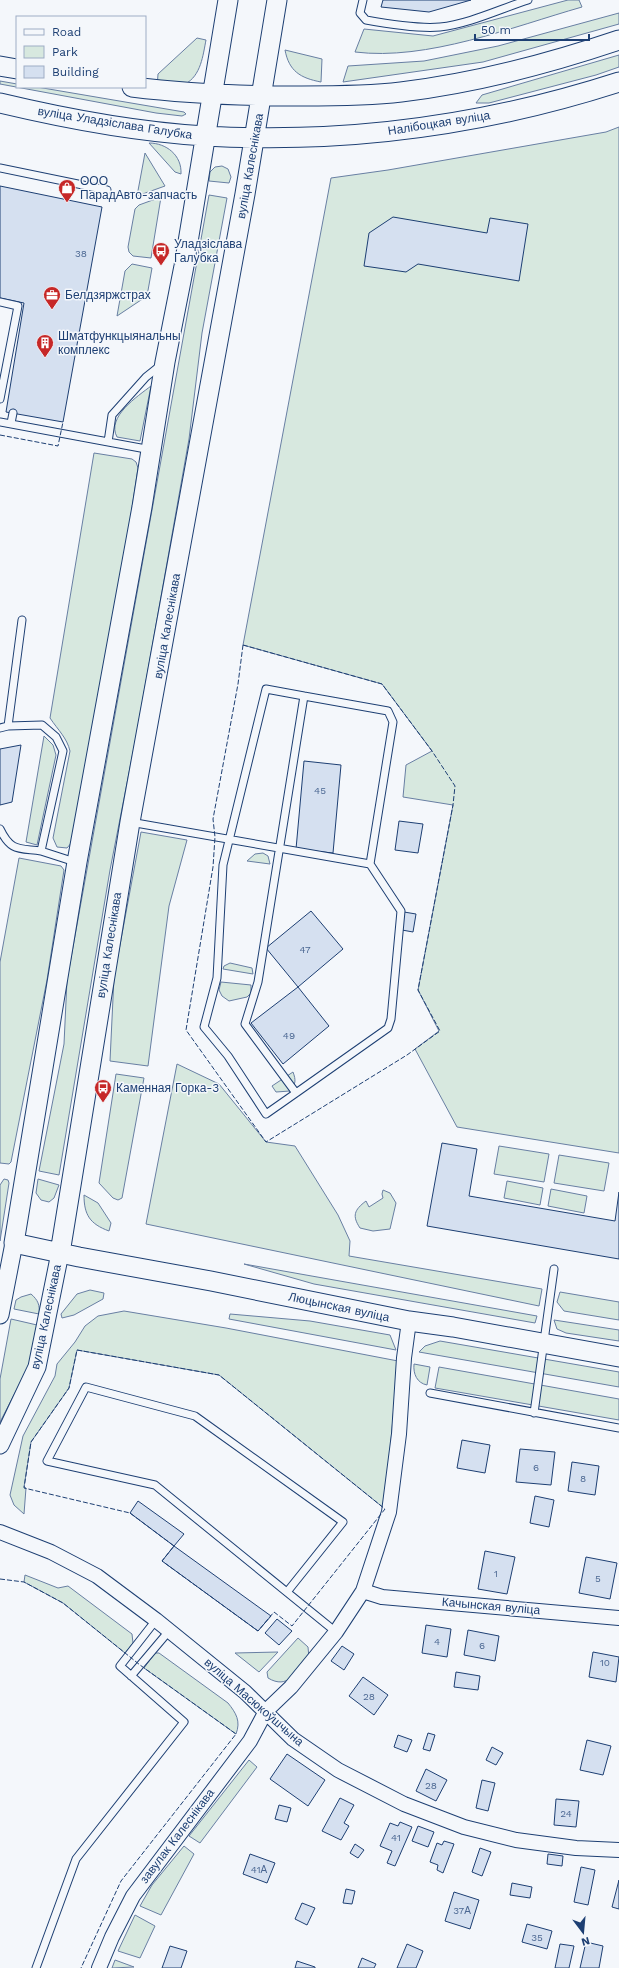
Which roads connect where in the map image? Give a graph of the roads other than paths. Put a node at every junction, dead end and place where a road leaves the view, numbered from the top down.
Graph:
1 (228, 0) edge
2 (277, 0) edge
3 (362, 0) edge
4 (528, 0) edge
5 (619, 40) edge
6 (0, 66) edge
7 (16, 69) edge
8 (619, 82) edge
9 (143, 88) edge
10 (212, 94) junction
11 (262, 96) junction
12 (0, 102) edge
13 (204, 136) junction
14 (254, 138) junction
15 (0, 168) edge
16 (107, 190) dead end
17 (0, 302) edge
18 (165, 362) junction
19 (1, 390) edge
20 (0, 400) edge
21 (13, 413) dead end
22 (0, 422) edge
23 (11, 423) junction
24 (108, 442) junction
25 (150, 454) junction
26 (22, 620) dead end
27 (304, 696) junction
28 (8, 726) junction
29 (0, 728) edge
30 (130, 822) junction
31 (0, 830) edge
32 (230, 839) junction
33 (280, 848) junction
34 (42, 851) junction
35 (77, 862) junction
36 (370, 864) junction
37 (296, 1093) junction
38 (14, 1243) junction
39 (60, 1253) junction
40 (554, 1269) dead end
41 (0, 1315) edge
42 (408, 1321) junction
43 (544, 1344) junction
44 (619, 1357) edge
45 (430, 1394) dead end
46 (534, 1412) junction
47 (619, 1428) edge
48 (0, 1445) edge
49 (0, 1532) edge
50 (363, 1591) junction
51 (287, 1592) junction
52 (619, 1618) edge
53 (156, 1620) junction
54 (169, 1631) junction
55 (336, 1632) junction
56 (131, 1676) junction
57 (266, 1711) junction
58 (619, 1850) edge
59 (36, 1968) edge
60 (99, 1968) edge

1 - 10 main road
2 - 11 main road, вуліца Калеснікава
3 - 4 lane
5 - 11 main road
6 - 7 main road
8 - 14 main road, Налібоцкая вуліца
9 - 10 main road
10 - 11 main road
10 - 13 main road
11 - 14 main road, вуліца Калеснікава
12 - 13 main road, вуліца Уладзіслава Галубка
13 - 14 main road, вуліца Уладзіслава Галубка
13 - 18 main road
14 - 30 main road, вуліца Калеснікава
15 - 16 lane
17 - 19 lane
18 - 24 lane
18 - 25 main road
19 - 20 lane
21 - 23 lane
22 - 23 lane
23 - 24 lane
24 - 25 lane
25 - 35 main road
26 - 28 lane
27 - 32 lane
27 - 33 lane
27 - 36 lane
28 - 29 lane
28 - 34 lane
30 - 32 lane
30 - 39 main road, вуліца Калеснікава
31 - 34 lane
32 - 33 lane
32 - 37 lane
33 - 36 lane
33 - 37 lane
34 - 35 lane
35 - 38 main road
36 - 37 lane
38 - 39 main road, вуліца Калеснікава
38 - 41 street
39 - 42 main road, Люцынская вуліца
39 - 48 street, вуліца Калеснікава
40 - 43 lane
42 - 43 main road, Люцынская вуліца
42 - 50 street, завулак Калеснікава
43 - 44 main road, Люцынская вуліца
43 - 46 lane
45 - 46 lane
46 - 47 lane
49 - 53 street, вуліца Масюкоўшчына
50 - 52 street, Качынская вуліца
50 - 55 street, завулак Калеснікава
51 - 51 lane
51 - 55 lane
53 - 54 street, вуліца Масюкоўшчына
53 - 56 lane
54 - 56 lane
54 - 57 street, вуліца Масюкоўшчына
55 - 57 street, завулак Калеснікава
56 - 59 lane
57 - 58 street, вуліца Масюкоўшчына
57 - 60 street, завулак Калеснікава

